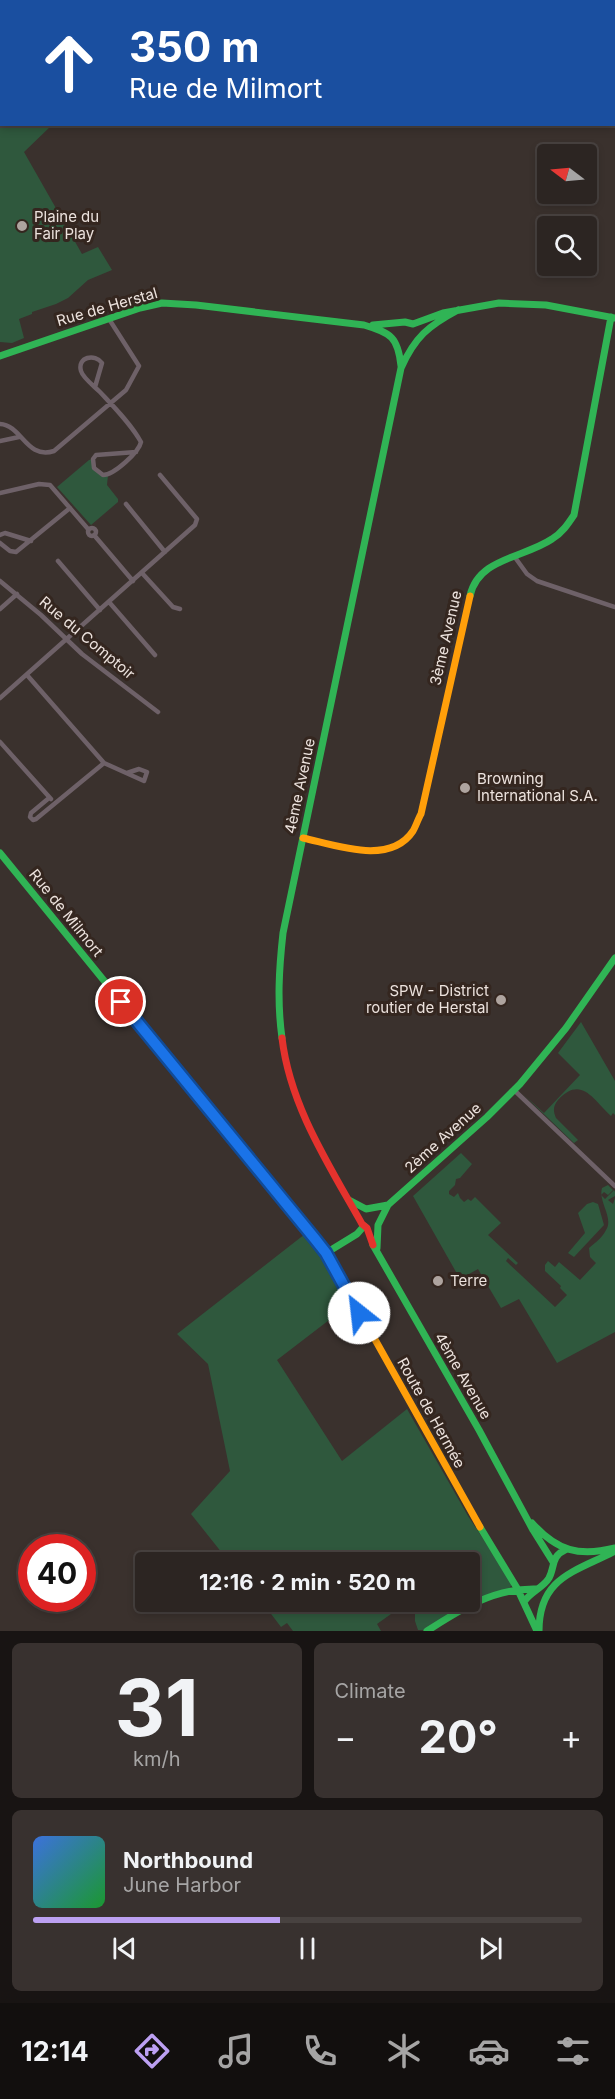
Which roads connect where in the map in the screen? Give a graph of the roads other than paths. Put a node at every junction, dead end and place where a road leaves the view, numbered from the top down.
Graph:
1 (458, 310) junction
2 (613, 317) edge
3 (109, 319) junction
4 (401, 323) junction
5 (412, 324) junction
6 (364, 326) junction
7 (418, 335) junction
8 (394, 337) junction
9 (415, 343) junction
10 (398, 344) junction
11 (0, 356) edge
12 (401, 368) junction
13 (95, 387) junction
14 (110, 404) junction
15 (0, 424) edge
16 (20, 437) junction
17 (0, 441) edge
18 (136, 452) junction
19 (160, 475) dead end
20 (0, 493) edge
21 (126, 504) dead end
22 (70, 508) junction
23 (0, 535) edge
24 (31, 541) junction
25 (0, 543) edge
26 (165, 552) junction
27 (514, 556) junction
28 (58, 561) dead end
29 (142, 573) junction
30 (133, 580) junction
31 (0, 581) edge
32 (17, 594) junction
33 (109, 602) junction
34 (615, 607) edge
35 (0, 609) edge
36 (180, 609) dead end
37 (100, 610) junction
38 (66, 640) junction
39 (155, 654) dead end
40 (27, 675) junction
41 (0, 698) edge
42 (158, 712) dead end
43 (0, 741) edge
44 (104, 763) junction
45 (128, 774) dead end
46 (50, 798) junction
47 (54, 803) junction
48 (303, 838) junction
49 (0, 853) edge
50 (615, 958) edge
51 (514, 1090) junction
52 (202, 1101) joint
53 (615, 1186) edge
54 (349, 1200) junction
55 (388, 1205) junction
56 (370, 1209) junction
57 (379, 1222) junction
58 (364, 1224) junction
59 (357, 1234) junction
60 (370, 1239) junction
61 (378, 1251) junction
62 (326, 1253) junction
63 (525, 1514) junction
64 (615, 1550) edge
65 (568, 1551) junction
66 (553, 1564) junction
67 (571, 1572) junction
68 (517, 1588) junction
69 (536, 1589) junction
70 (524, 1602) junction
71 (540, 1608) junction
72 (529, 1611) junction
73 (426, 1631) edge
74 (538, 1631) edge

1 - 2 street
1 - 5 street
1 - 7 street
2 - 27 street, 3ème Avenue
3 - 6 street, Rue de Herstal
3 - 11 street, Rue de Herstal
3 - 14 street
4 - 5 street
4 - 6 street
4 - 8 street
5 - 7 street
6 - 8 street
7 - 9 street
8 - 10 street
9 - 10 street
9 - 12 street, 4ème Avenue
10 - 12 street, 4ème Avenue
12 - 48 street, 4ème Avenue
13 - 13 street
13 - 14 street
14 - 16 street
14 - 18 street
15 - 16 street
16 - 17 street
18 - 18 street
19 - 26 street
20 - 22 street
21 - 26 street
22 - 24 street
22 - 30 street
23 - 24 street
24 - 25 street
26 - 29 street
27 - 34 street
27 - 48 street, 3ème Avenue
28 - 37 street
29 - 30 street
29 - 36 street
30 - 33 street
31 - 32 street, Rue du Comptoir
32 - 35 street
32 - 38 street, Rue du Comptoir
33 - 37 street
33 - 39 street
37 - 38 street
38 - 40 street
38 - 42 street, Rue du Comptoir
40 - 41 street
40 - 44 street
43 - 46 street
44 - 45 street
44 - 47 street
46 - 47 street
46 - 47 street
48 - 54 street, 4ème Avenue
49 - 52 street, Rue de Milmort
50 - 51 street, 2ème Avenue
51 - 53 street
51 - 55 street, 2ème Avenue
52 - 62 street, Route de Hermée
54 - 56 street
54 - 58 street, 4ème Avenue
55 - 56 street, 2ème Avenue
55 - 57 street, 2ème Avenue
56 - 57 street
56 - 58 street
57 - 58 street
57 - 61 street, 4ème Avenue
58 - 59 street
58 - 60 street, 4ème Avenue
59 - 60 street
59 - 62 street
60 - 61 street, 4ème Avenue
61 - 63 street, 4ème Avenue
62 - 68 street, Route de Hermée
63 - 65 street, 4ème Avenue
63 - 66 street, 4ème Avenue
64 - 65 street
64 - 67 street
65 - 66 street
65 - 67 street
66 - 67 street
66 - 69 street
67 - 71 street
68 - 69 street
68 - 70 street, Route de Hermée
68 - 73 street
69 - 70 street
70 - 72 street, Route de Hermée
71 - 72 street
71 - 74 street
72 - 74 street, Route de Hermée

